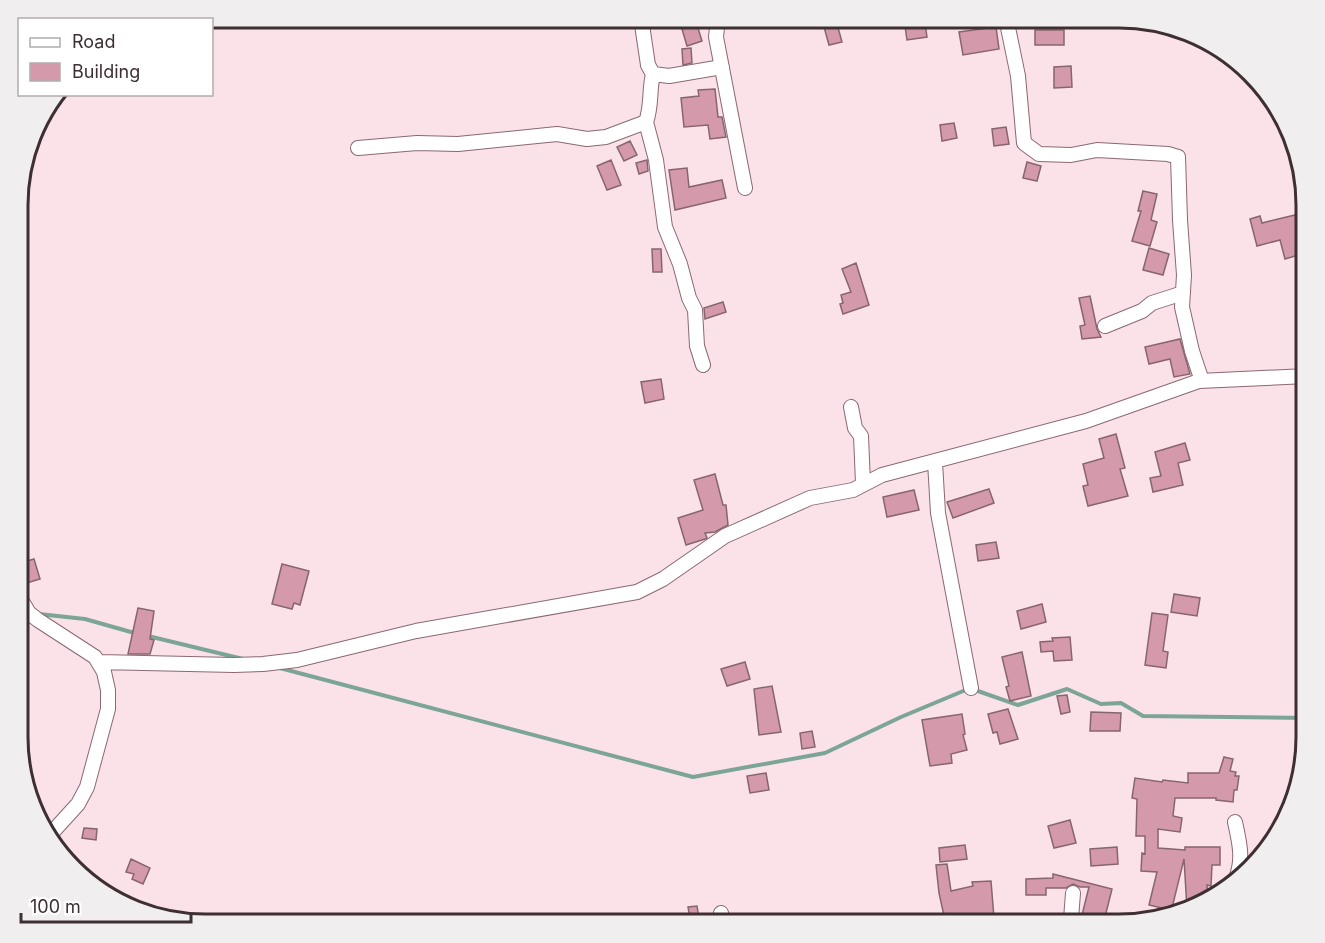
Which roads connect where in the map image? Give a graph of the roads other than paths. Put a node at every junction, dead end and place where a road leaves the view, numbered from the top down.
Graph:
1 (643, 29) edge
2 (718, 29) edge
3 (1008, 29) edge
4 (722, 67) junction
5 (653, 74) junction
6 (646, 122) junction
7 (358, 148) dead end
8 (745, 188) dead end
9 (1183, 293) junction
10 (1104, 326) dead end
11 (703, 365) dead end
12 (1296, 377) edge
13 (1202, 381) junction
14 (851, 407) dead end
15 (935, 462) junction
16 (863, 483) junction
17 (29, 613) edge
18 (99, 662) junction
19 (971, 688) dead end
20 (1235, 822) dead end
21 (55, 830) edge
22 (1240, 867) edge
23 (1073, 893) dead end
24 (1071, 914) edge

1 - 5 street
2 - 4 street
3 - 9 street
4 - 5 street
4 - 8 street
5 - 6 street
6 - 7 street
6 - 11 street
9 - 10 street
9 - 13 street
12 - 13 street
13 - 15 street
14 - 16 street
15 - 16 street
15 - 19 street
16 - 18 street
17 - 18 street
18 - 21 street
20 - 22 street
23 - 24 street

